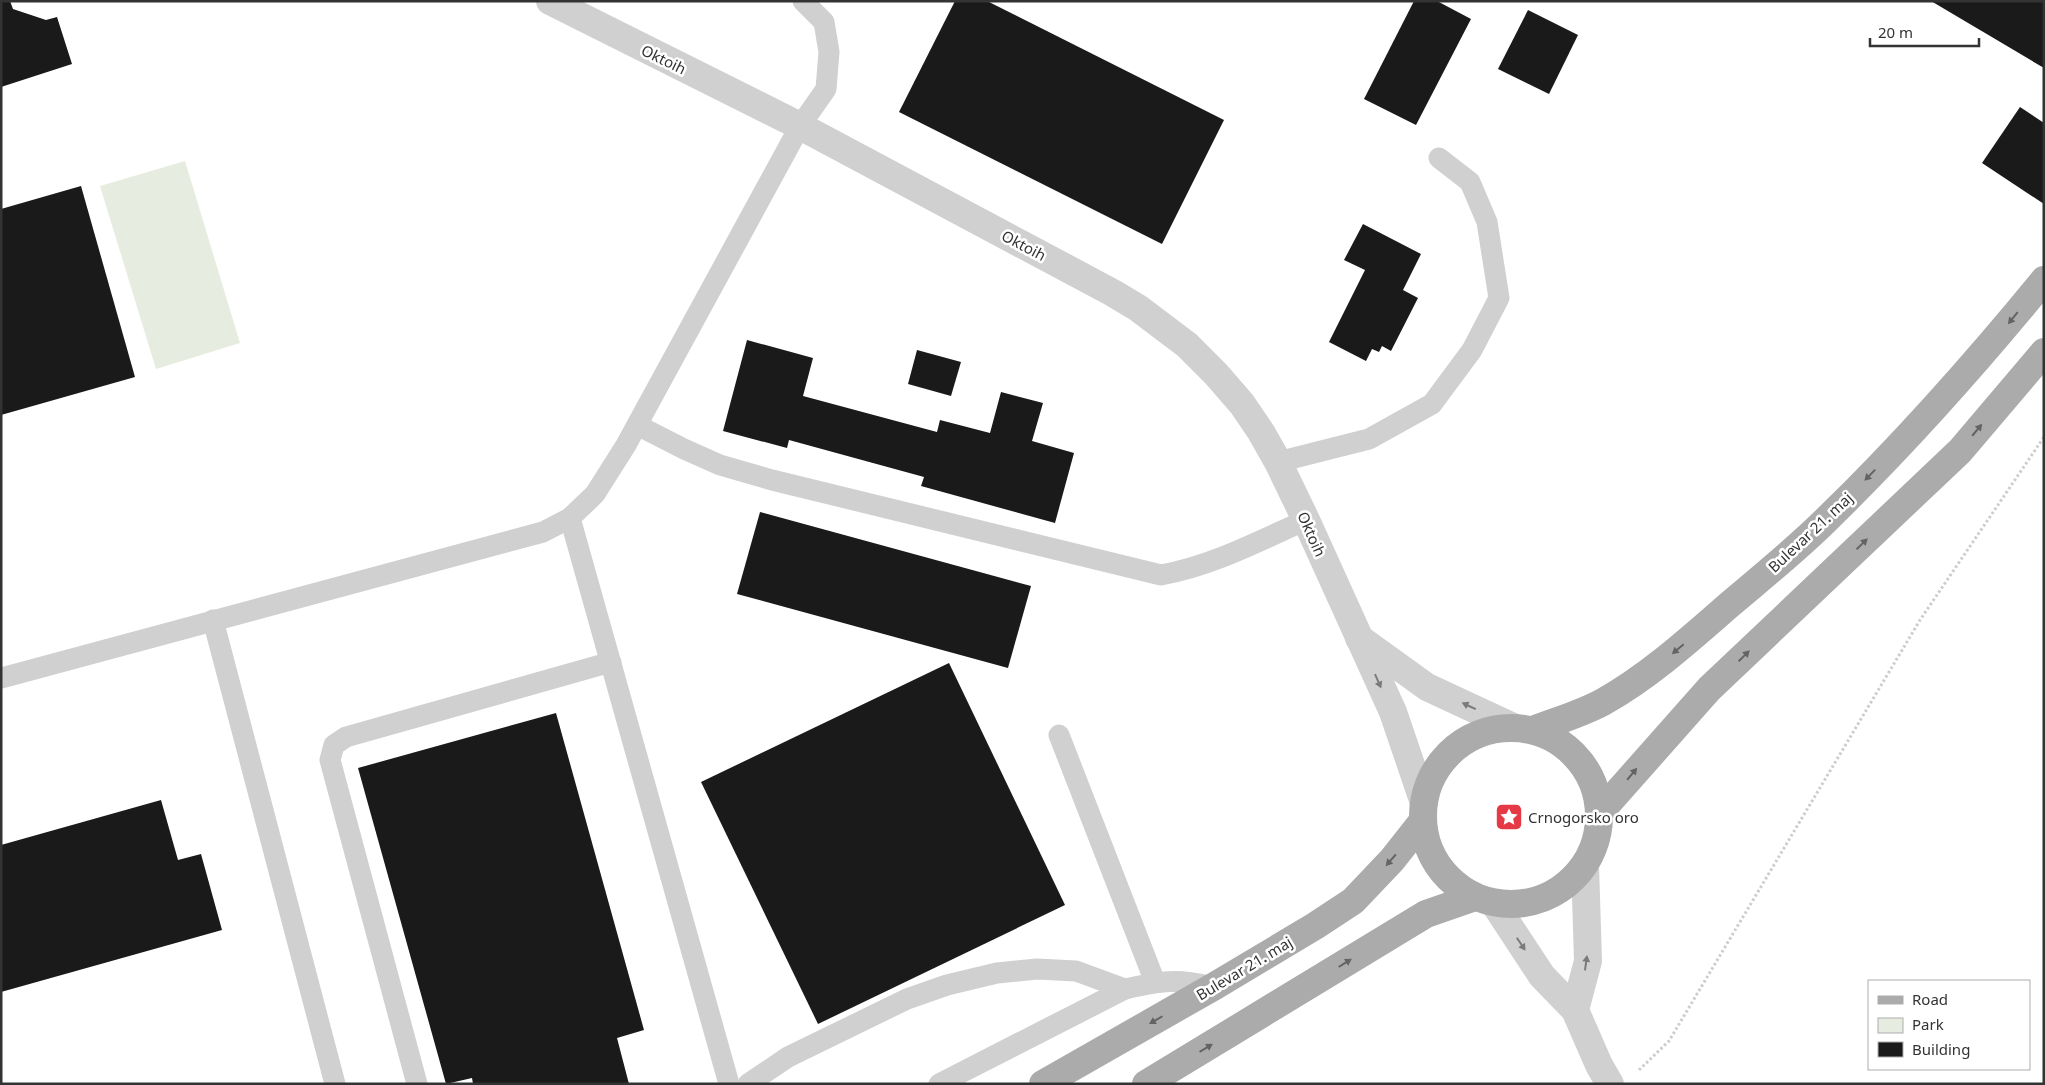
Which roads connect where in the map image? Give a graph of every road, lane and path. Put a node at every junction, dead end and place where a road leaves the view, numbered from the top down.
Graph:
1 (550, 1) edge
2 (803, 1) edge
3 (800, 126) junction
4 (1439, 158) dead end
5 (2044, 280) edge
6 (2044, 352) edge
7 (637, 425) junction
8 (2044, 437) edge
9 (1278, 462) junction
10 (570, 518) junction
11 (1306, 520) junction
12 (213, 620) junction
13 (1358, 637) junction
14 (611, 662) junction
15 (1, 678) edge
16 (1523, 728) junction
17 (1059, 735) dead end
18 (1423, 811) junction
19 (1601, 812) junction
20 (1585, 865) junction
21 (1485, 900) junction
22 (1155, 982) junction
23 (1213, 987) junction
24 (1125, 989) junction
25 (1575, 1010) junction
26 (1637, 1072) dead end
27 (335, 1084) edge
28 (417, 1084) edge
29 (729, 1084) edge
30 (748, 1084) edge
31 (939, 1084) edge
32 (1043, 1084) edge
33 (1146, 1084) edge
34 (1610, 1084) edge

1 - 3 street, Oktoih
2 - 3 lane
3 - 7 lane
3 - 9 street, Oktoih
4 - 9 lane
5 -> 16 main road, Bulevar 21. maj
19 -> 6 main road
7 - 10 lane
7 - 11 lane
8 - 26 path
9 - 11 street, Oktoih
10 - 12 lane
10 - 14 lane
11 - 13 street, Oktoih
12 - 15 lane
12 - 27 lane
16 -> 13 street
13 -> 18 street, Oktoih
14 - 28 lane
14 - 29 lane
16 - 18 main road
16 - 19 main road
17 - 22 lane
18 - 21 main road
18 -> 23 main road, Bulevar 21. maj
19 - 20 main road
20 - 21 main road
25 -> 20 street
21 -> 25 street
33 -> 21 main road
22 - 23 lane
22 - 24 lane
23 -> 32 main road, Bulevar 21. maj
24 - 30 lane
24 - 31 lane
25 - 34 street

